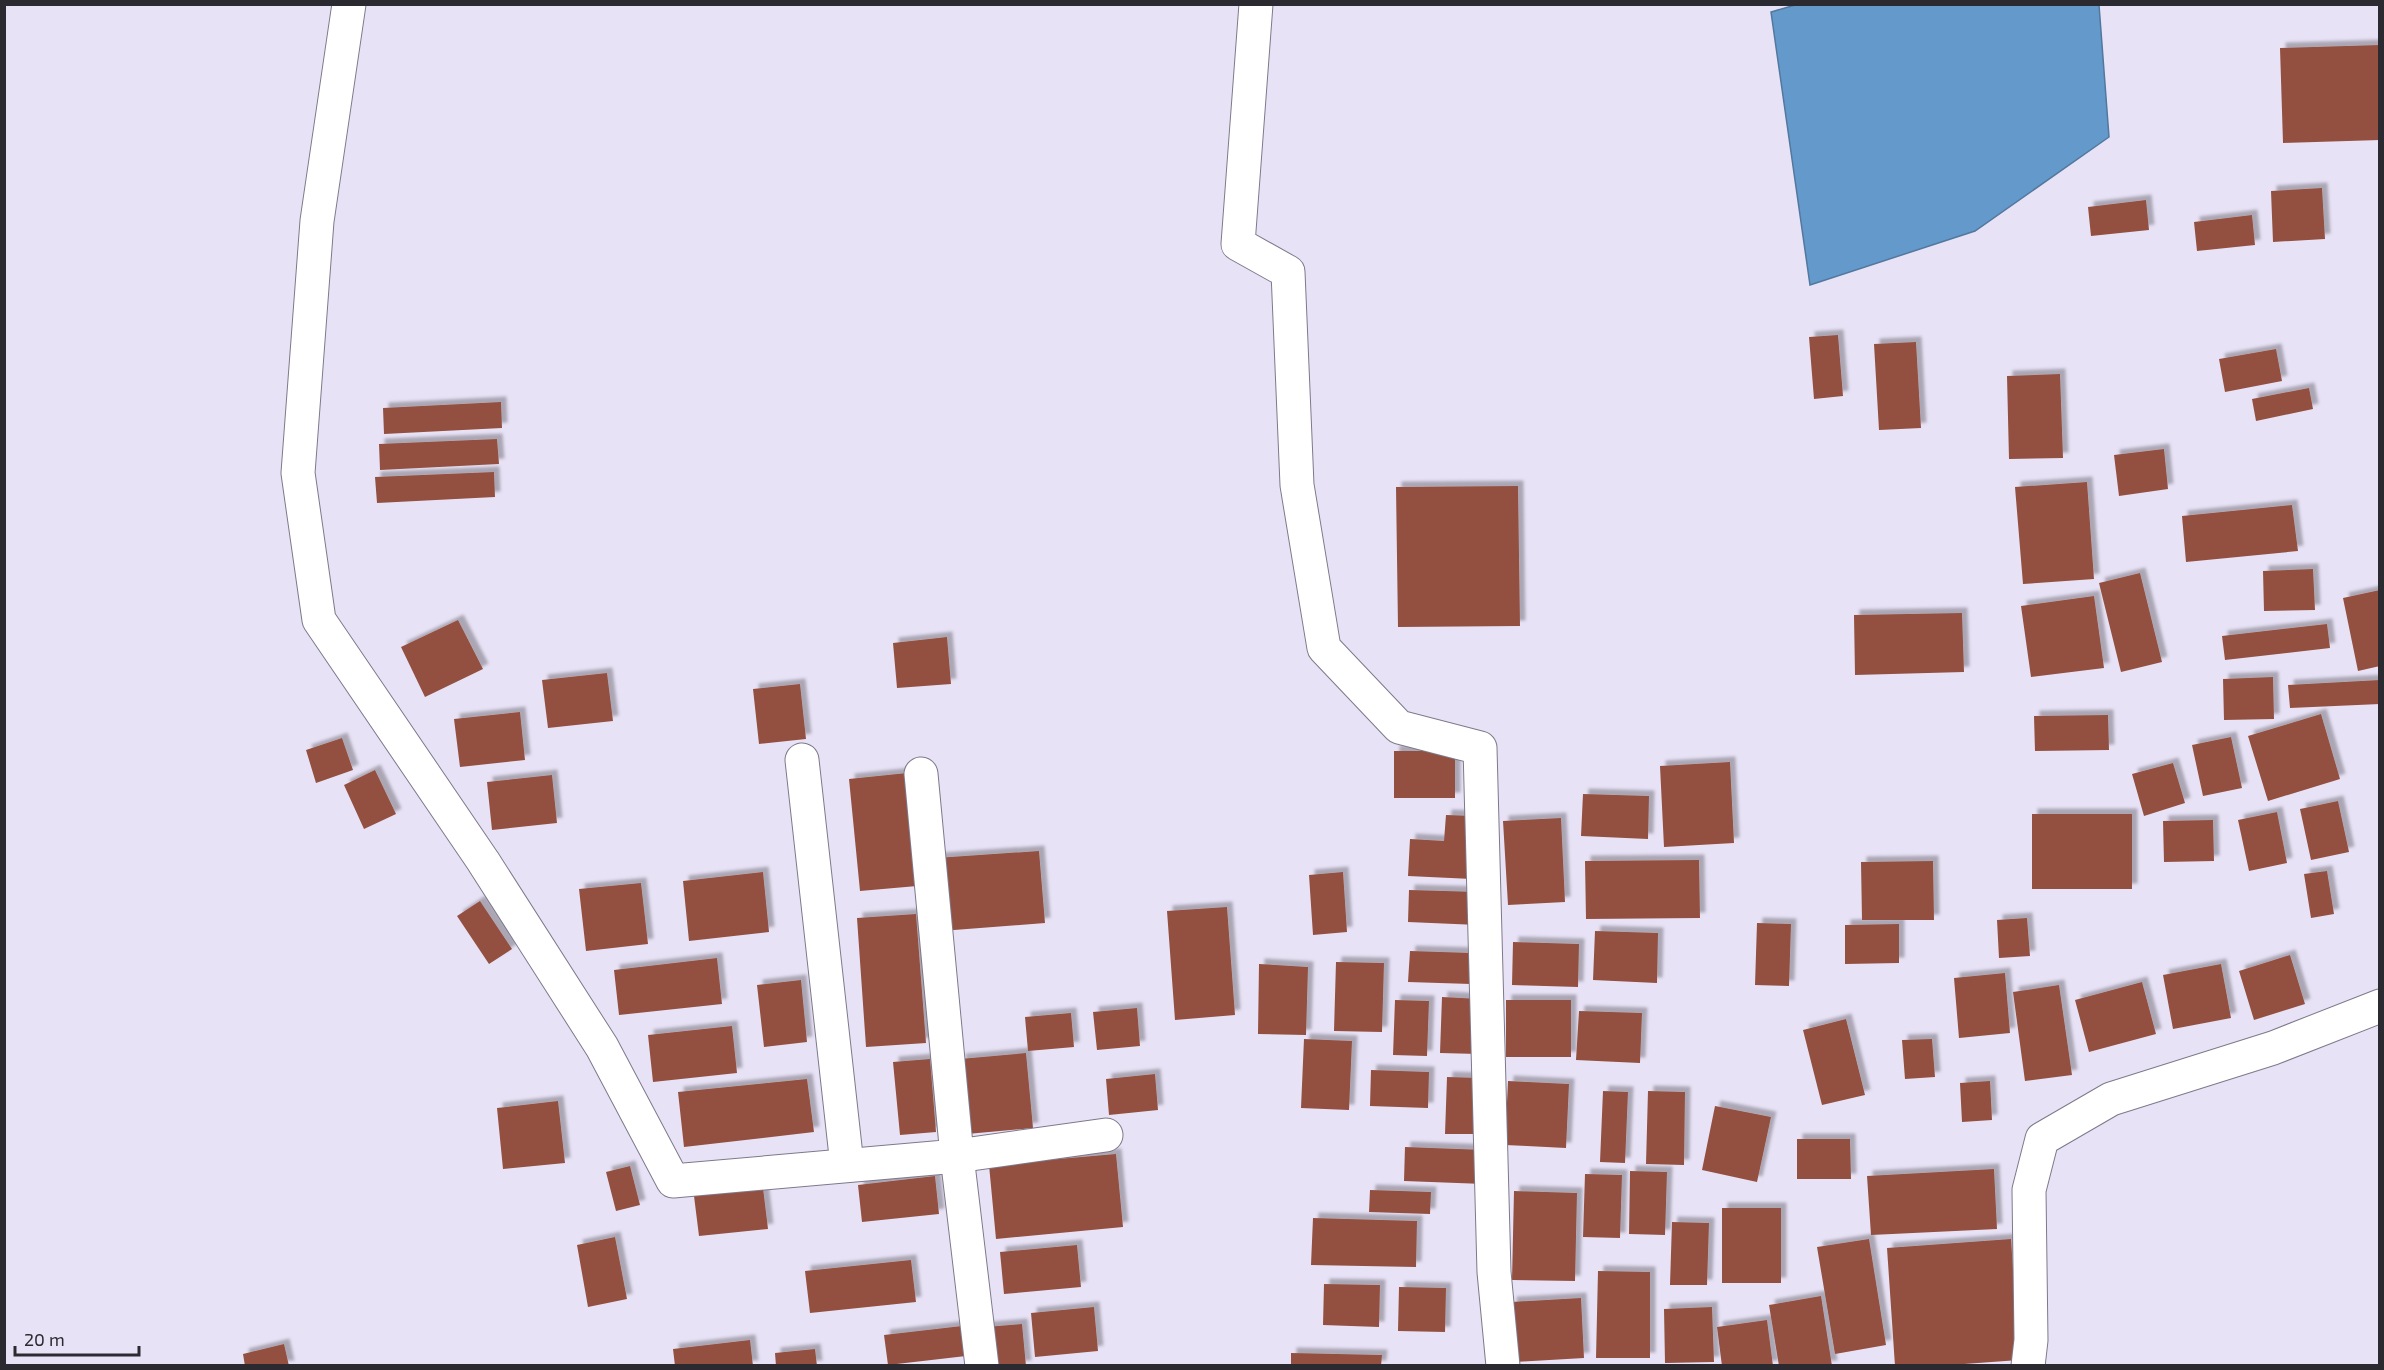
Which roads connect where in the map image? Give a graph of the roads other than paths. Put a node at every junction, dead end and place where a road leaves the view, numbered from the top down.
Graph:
1 (349, 4) edge
2 (1256, 4) edge
3 (802, 760) dead end
4 (921, 774) dead end
5 (2379, 1006) edge
6 (1106, 1135) dead end
7 (957, 1156) junction
8 (847, 1166) junction
9 (982, 1365) edge
10 (1503, 1365) edge
11 (2028, 1365) edge

1 - 8 street
2 - 10 street
3 - 8 street
4 - 7 street
5 - 11 street
6 - 7 street
7 - 8 street
7 - 9 street

